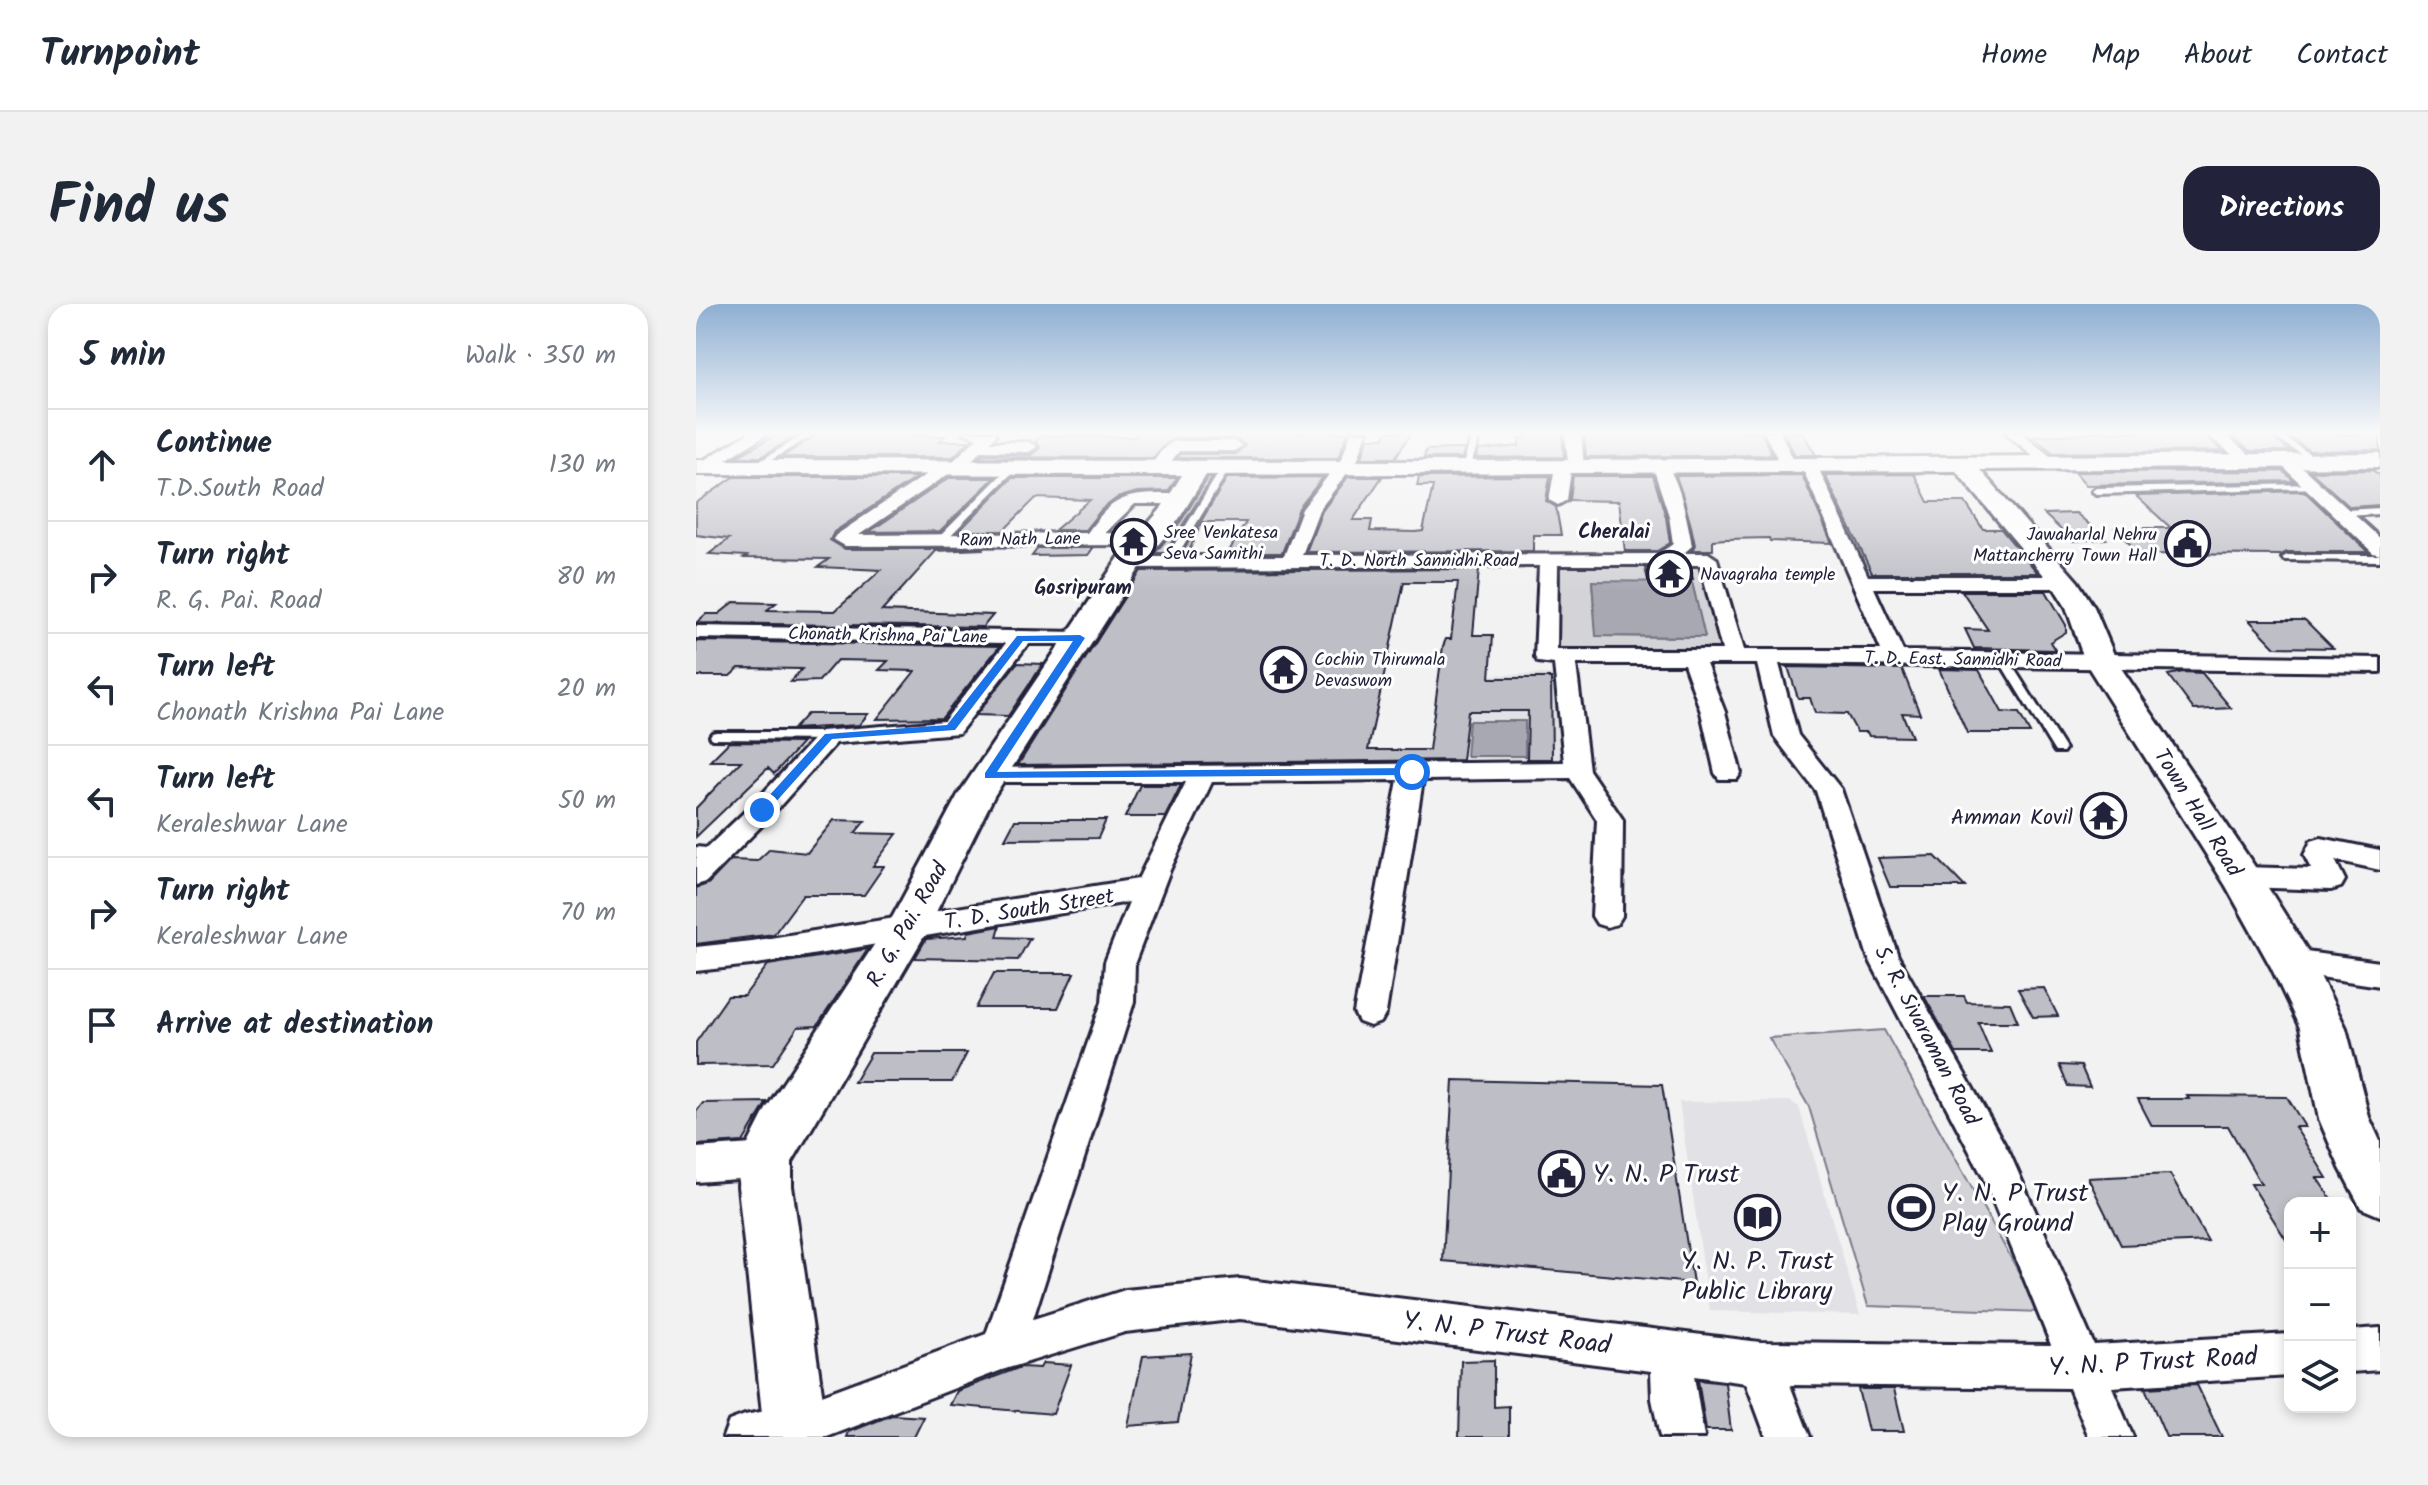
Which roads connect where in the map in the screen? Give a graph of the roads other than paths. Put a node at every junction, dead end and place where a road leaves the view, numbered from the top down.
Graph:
1 (926, 485) edge
2 (996, 485) edge
3 (1188, 485) edge
4 (1214, 485) edge
5 (1328, 485) edge
6 (1563, 485) edge
7 (1667, 485) edge
8 (1809, 485) edge
9 (1980, 485) edge
10 (2316, 486) joint
11 (2096, 491) dead end
12 (1179, 499) junction
13 (1205, 499) junction
14 (1558, 500) dead end
15 (2380, 511) edge
16 (2345, 513) junction
17 (1092, 538) junction
18 (941, 540) junction
19 (2380, 549) edge
20 (1149, 554) junction
21 (2287, 558) dead end
22 (2380, 558) edge
23 (1549, 559) junction
24 (1662, 559) junction
25 (1708, 559) joint
26 (1291, 561) junction
27 (1863, 582) junction
28 (2064, 582) junction
29 (696, 632) edge
30 (1021, 638) junction
31 (1080, 638) junction
32 (1555, 657) junction
33 (1693, 657) junction
34 (1751, 657) junction
35 (1895, 657) junction
36 (2003, 659) junction
37 (2101, 662) junction
38 (2380, 665) edge
39 (716, 736) dead end
40 (829, 736) junction
41 (2059, 749) dead end
42 (1577, 770) junction
43 (1412, 772) junction
44 (1728, 773) dead end
45 (989, 776) junction
46 (1202, 776) junction
47 (706, 853) edge
48 (2380, 860) edge
49 (696, 875) edge
50 (2241, 877) junction
51 (1150, 888) junction
52 (1607, 916) dead end
53 (908, 927) junction
54 (696, 959) edge
55 (2291, 962) junction
56 (2380, 974) edge
57 (1370, 1013) dead end
58 (766, 1160) junction
59 (696, 1165) edge
60 (2380, 1190) edge
61 (1002, 1349) junction
62 (2380, 1349) edge
63 (2356, 1351) edge
64 (1672, 1352) junction
65 (2284, 1355) edge
66 (1760, 1363) junction
67 (2084, 1367) junction
68 (776, 1434) edge
69 (1682, 1437) edge
70 (1788, 1437) edge
71 (2111, 1437) edge

1 - 18 street, Ram Nath Lane
2 - 18 lane, Ram Nath Lane
3 - 12 street, R. G. Pai. Road
4 - 13 lane
5 - 26 street
6 - 14 street
7 - 24 street
8 - 27 street
9 - 28 street, Town Hall Road
10 - 11 lane
10 - 16 street
12 - 13 lane
12 - 17 street, Ram Nath Lane
12 - 20 street, R. G. Pai. Road
13 - 20 lane
15 - 16 lane
16 - 19 street
17 - 18 street, Ram Nath Lane
17 - 20 street, T. D. North Sannidhi.Road
20 - 26 street, T. D. North Sannidhi.Road
20 - 31 street, R. G. Pai. Road
21 - 22 lane
23 - 24 street, T. D. North Sannidhi.Road
23 - 26 street, T. D. North Sannidhi.Road
23 - 32 street
24 - 25 street, T. D. North Sannidhi.Road
25 - 34 street, S. R. Sivaraman Road
27 - 28 street
27 - 35 street
28 - 37 street, Town Hall Road
29 - 30 street, Chonath Krishna Pai Lane
30 - 31 street, Chonath Krishna Pai Lane
30 - 40 street
31 - 45 street, R. G. Pai. Road
32 - 33 street, T. D. East. Sannidhi Road
32 - 42 street
33 - 34 street, T. D. East. Sannidhi Road
33 - 44 street
34 - 35 street, T. D. East. Sannidhi Road
34 - 67 street, S. R. Sivaraman Road
35 - 36 street, T. D. East. Sannidhi Road
36 - 37 street, T. D. East. Sannidhi Road
36 - 41 lane
37 - 38 street, T. D. East. Sannidhi Road
37 - 50 street, Town Hall Road
39 - 40 lane
40 - 47 street
42 - 43 street
42 - 52 street
43 - 46 street
43 - 57 street
45 - 46 street
45 - 53 street, R. G. Pai. Road
46 - 51 street, T. D. South Street
47 - 49 street
48 - 50 street
50 - 55 street, Town Hall Road
51 - 53 street, T. D. South Street
51 - 61 street, T. D. South Street
53 - 54 street, T. D. South Street
53 - 58 street, R. G. Pai. Road
55 - 56 street
55 - 60 street, Town Hall Road
58 - 59 street
58 - 68 street, R. G. Pai. Road
61 - 64 street, Y. N. P Trust Road
61 - 68 street, Y. N. P Trust Road
62 - 63 street
64 - 66 street, Y. N. P Trust Road
64 - 69 street
65 - 67 street, Y. N. P Trust Road
66 - 67 street, Y. N. P Trust Road
66 - 70 street
67 - 71 street, S. R. Sivaraman Road

